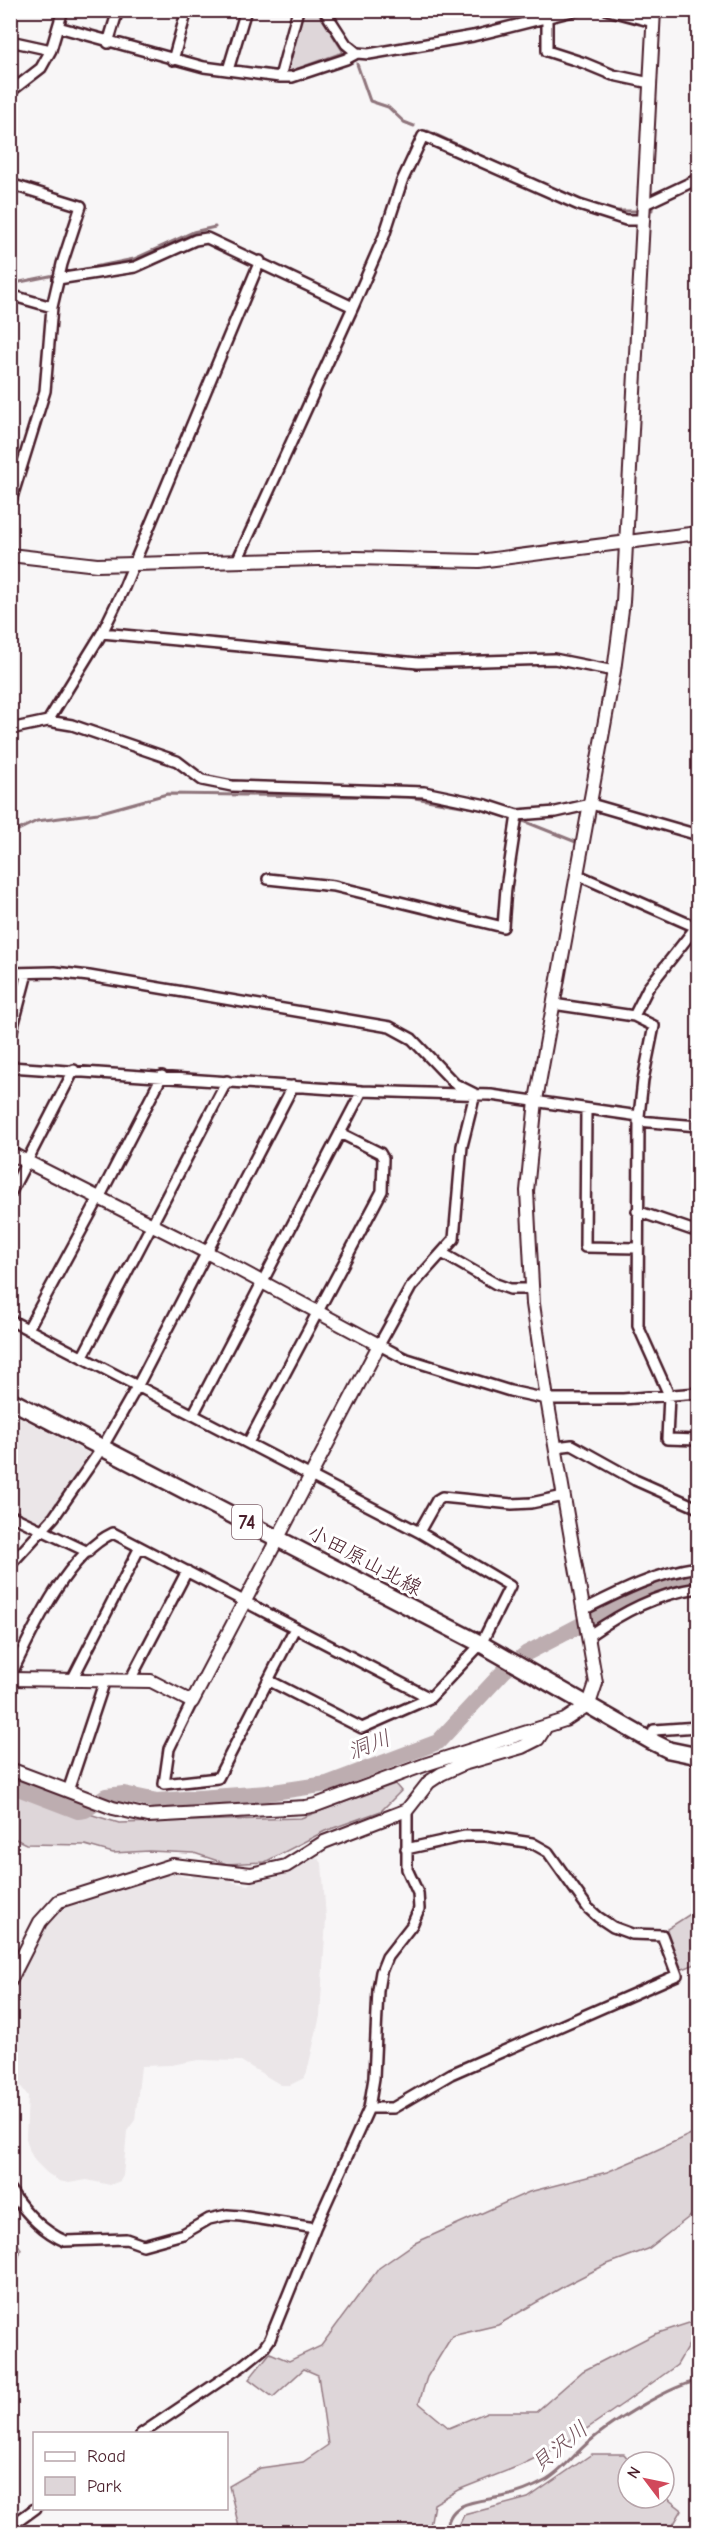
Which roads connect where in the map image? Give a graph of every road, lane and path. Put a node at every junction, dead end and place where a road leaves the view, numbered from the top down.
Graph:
1 (63, 10) edge
2 (118, 10) edge
3 (187, 10) edge
4 (246, 10) edge
5 (298, 10) edge
6 (324, 10) edge
7 (578, 10) edge
8 (608, 10) edge
9 (653, 16) edge
10 (547, 18) junction
11 (58, 27) junction
12 (10, 41) edge
13 (108, 42) junction
14 (51, 50) junction
15 (357, 53) junction
16 (173, 60) junction
17 (228, 70) junction
18 (279, 77) junction
19 (650, 83) junction
20 (10, 92) edge
21 (699, 179) edge
22 (10, 184) edge
23 (643, 205) junction
24 (643, 220) junction
25 (260, 261) junction
26 (58, 279) junction
27 (10, 295) edge
28 (52, 307) junction
29 (353, 307) junction
30 (10, 504) edge
31 (699, 533) edge
32 (627, 542) junction
33 (10, 555) edge
34 (237, 561) junction
35 (133, 565) junction
36 (102, 633) junction
37 (614, 671) junction
38 (48, 721) junction
39 (10, 729) edge
40 (591, 804) junction
41 (516, 819) junction
42 (699, 835) edge
43 (578, 875) junction
44 (268, 879) dead end
45 (697, 928) edge
46 (27, 973) junction
47 (10, 974) edge
48 (553, 1004) junction
49 (634, 1016) junction
50 (10, 1038) edge
51 (10, 1062) edge
52 (11, 1067) edge
53 (74, 1070) junction
54 (162, 1076) junction
55 (227, 1081) junction
56 (293, 1086) junction
57 (362, 1091) junction
58 (475, 1094) junction
59 (536, 1100) junction
60 (586, 1110) junction
61 (639, 1118) junction
62 (699, 1126) edge
63 (340, 1133) junction
64 (699, 1140) edge
65 (10, 1153) edge
66 (28, 1162) junction
67 (699, 1174) edge
68 (10, 1194) edge
69 (99, 1198) junction
70 (638, 1211) junction
71 (153, 1227) junction
72 (699, 1232) edge
73 (637, 1248) junction
74 (208, 1253) junction
75 (442, 1253) junction
76 (263, 1282) junction
77 (532, 1289) junction
78 (317, 1314) junction
79 (10, 1320) edge
80 (28, 1329) junction
81 (379, 1345) junction
82 (83, 1356) junction
83 (138, 1385) junction
84 (699, 1393) edge
85 (669, 1395) junction
86 (547, 1399) junction
87 (10, 1400) edge
88 (193, 1414) junction
89 (699, 1440) edge
90 (248, 1443) junction
91 (556, 1447) junction
92 (102, 1448) junction
93 (310, 1476) junction
94 (564, 1496) junction
95 (699, 1508) edge
96 (10, 1515) edge
97 (40, 1530) junction
98 (418, 1532) junction
99 (277, 1538) junction
100 (140, 1547) junction
101 (88, 1552) junction
102 (10, 1565) edge
103 (699, 1567) edge
104 (187, 1571) junction
105 (699, 1588) edge
106 (245, 1601) junction
107 (584, 1611) junction
108 (295, 1628) junction
109 (588, 1635) junction
110 (482, 1645) junction
111 (10, 1678) edge
112 (72, 1680) junction
113 (105, 1680) junction
114 (130, 1680) junction
115 (268, 1680) junction
116 (430, 1698) junction
117 (192, 1702) junction
118 (589, 1704) junction
119 (699, 1727) edge
120 (545, 1728) junction
121 (651, 1741) junction
122 (699, 1756) edge
123 (10, 1769) edge
124 (68, 1791) junction
125 (407, 1810) junction
126 (406, 1849) junction
127 (10, 1981) edge
128 (369, 2108) junction
129 (10, 2190) edge
130 (315, 2228) junction
131 (143, 2432) edge
132 (33, 2510) edge
133 (10, 2527) edge

1 - 11 street
2 - 13 street
3 - 16 street
4 - 17 street
5 - 18 street
6 - 15 street
7 - 10 street
8 - 9 street
9 - 19 street
10 - 15 street
10 - 19 street
11 - 13 street
11 - 14 street
12 - 14 street
13 - 16 street
14 - 20 street
15 - 18 street
16 - 17 street
17 - 18 street
19 - 23 street
21 - 23 street
22 - 26 street
23 - 24 street
24 - 29 street
24 - 32 street
25 - 26 street
25 - 29 street
25 - 35 street
26 - 28 street
27 - 28 street
28 - 30 street
29 - 34 street
31 - 32 street
32 - 34 street
32 - 37 street
33 - 35 street
34 - 35 street
35 - 36 street
36 - 37 street
36 - 38 street
37 - 40 street
38 - 39 street
38 - 41 street
40 - 41 street
40 - 42 street
40 - 43 street
41 - 44 street
43 - 45 street
43 - 48 street
45 - 49 street
46 - 47 street
46 - 50 street
46 - 58 street
48 - 49 street
48 - 59 street
49 - 61 street
51 - 52 street
52 - 53 street
53 - 54 street
53 - 66 street
54 - 55 street
54 - 69 street
55 - 56 street
55 - 71 street
56 - 57 street
56 - 74 street
57 - 58 street
57 - 63 street
58 - 59 street
58 - 75 street
59 - 60 street
59 - 77 street
60 - 61 street
60 - 73 street
61 - 62 street
61 - 70 street
63 - 76 street
63 - 78 street
64 - 67 street
65 - 66 street
66 - 68 street
66 - 69 street
69 - 71 street
69 - 80 street
70 - 72 street
70 - 73 street
71 - 74 street
71 - 82 street
73 - 85 street
74 - 76 street
74 - 83 street
75 - 77 street
75 - 81 street
76 - 78 street
76 - 88 street
77 - 86 street
78 - 81 street
78 - 90 street
79 - 80 street
80 - 82 street
81 - 86 street
81 - 93 street
82 - 83 street
83 - 88 street
83 - 92 street
84 - 85 street
85 - 86 street
85 - 89 street
86 - 91 street
87 - 92 main road, 小田原山北線 / 74
88 - 90 street
90 - 93 street
91 - 94 street
91 - 95 street
92 - 97 street
92 - 99 main road, 小田原山北線 / 74
93 - 98 street
93 - 99 street
94 - 98 street
94 - 107 street
96 - 97 street
97 - 101 street
97 - 102 street
98 - 110 street
99 - 106 street
99 - 110 main road, 小田原山北線 / 74
100 - 101 street
100 - 104 street
100 - 112 street
101 - 111 street
103 - 107 street
104 - 106 street
104 - 114 street
105 - 109 street
106 - 108 street
106 - 117 street
107 - 109 street
108 - 115 street
108 - 116 street
109 - 118 street
110 - 116 street
110 - 118 main road, 小田原山北線 / 74
111 - 112 street
112 - 113 street
113 - 114 street
113 - 124 street
114 - 117 street
115 - 116 street
115 - 117 street
118 - 120 street
118 - 121 main road, 小田原山北線 / 74
119 - 121 street
120 - 124 street
120 - 125 street
121 - 122 main road, 小田原山北線 / 74
123 - 124 street
125 - 126 street
125 - 127 street
126 - 128 street
126 - 128 street
128 - 130 street
129 - 130 street
130 - 131 street
132 - 133 street

